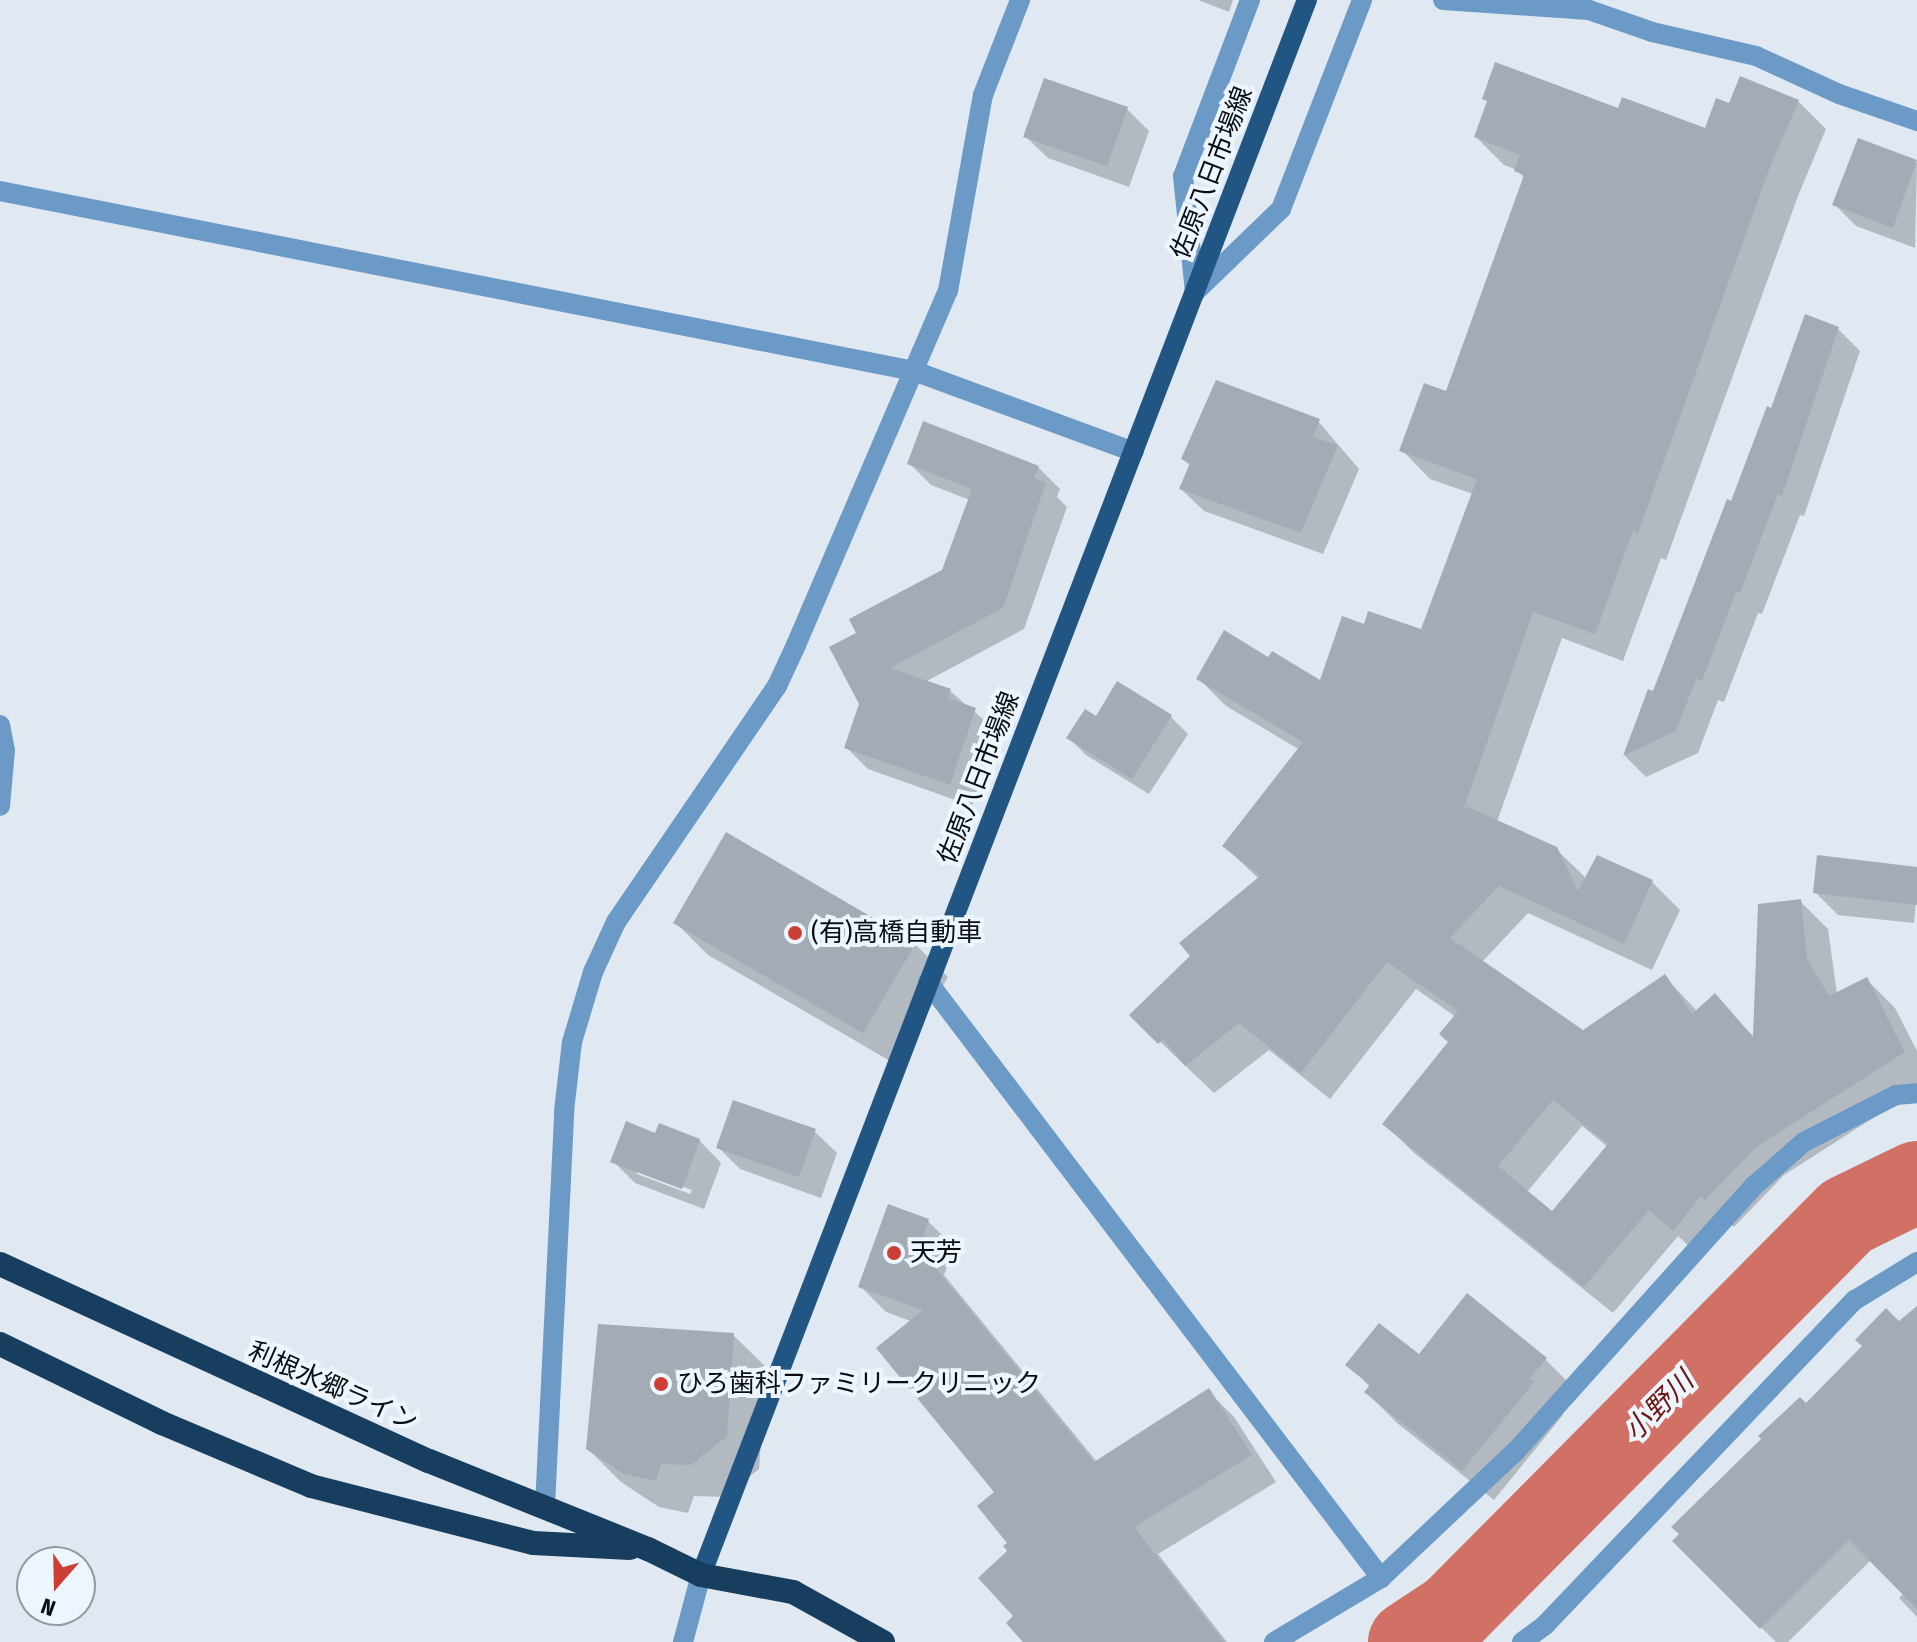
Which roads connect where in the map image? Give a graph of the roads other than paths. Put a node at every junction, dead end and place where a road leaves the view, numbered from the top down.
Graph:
1 (1020, 0) edge
2 (1250, 0) edge
3 (1307, 0) edge
4 (1362, 0) edge
5 (1443, 0) edge
6 (1917, 121) edge
7 (0, 191) edge
8 (1195, 292) junction
9 (914, 371) junction
10 (1134, 452) junction
11 (0, 725) edge
12 (0, 806) edge
13 (928, 982) junction
14 (1917, 1093) edge
15 (1917, 1262) edge
16 (0, 1264) edge
17 (0, 1344) edge
18 (545, 1506) junction
19 (648, 1549) junction
20 (701, 1575) junction
21 (1381, 1578) junction
22 (683, 1642) edge
23 (883, 1642) edge
24 (1274, 1642) edge
25 (1522, 1642) edge

1 - 9 street
2 - 8 street
3 - 8 main road, 佐原八日市場線
4 - 8 street
5 - 6 street
7 - 9 street
8 - 10 main road, 佐原八日市場線
9 - 10 street
9 - 18 street
10 - 13 main road, 佐原八日市場線
11 - 12 street
13 - 20 main road, 佐原八日市場線
13 - 21 street
14 - 21 street
15 - 25 street
16 - 18 highway, 利根水郷ライン
17 - 19 highway, 利根水郷ライン
18 - 19 highway, 利根水郷ライン
19 - 20 highway, 利根水郷ライン
20 - 22 street
20 - 23 highway, 利根水郷ライン
21 - 24 street

